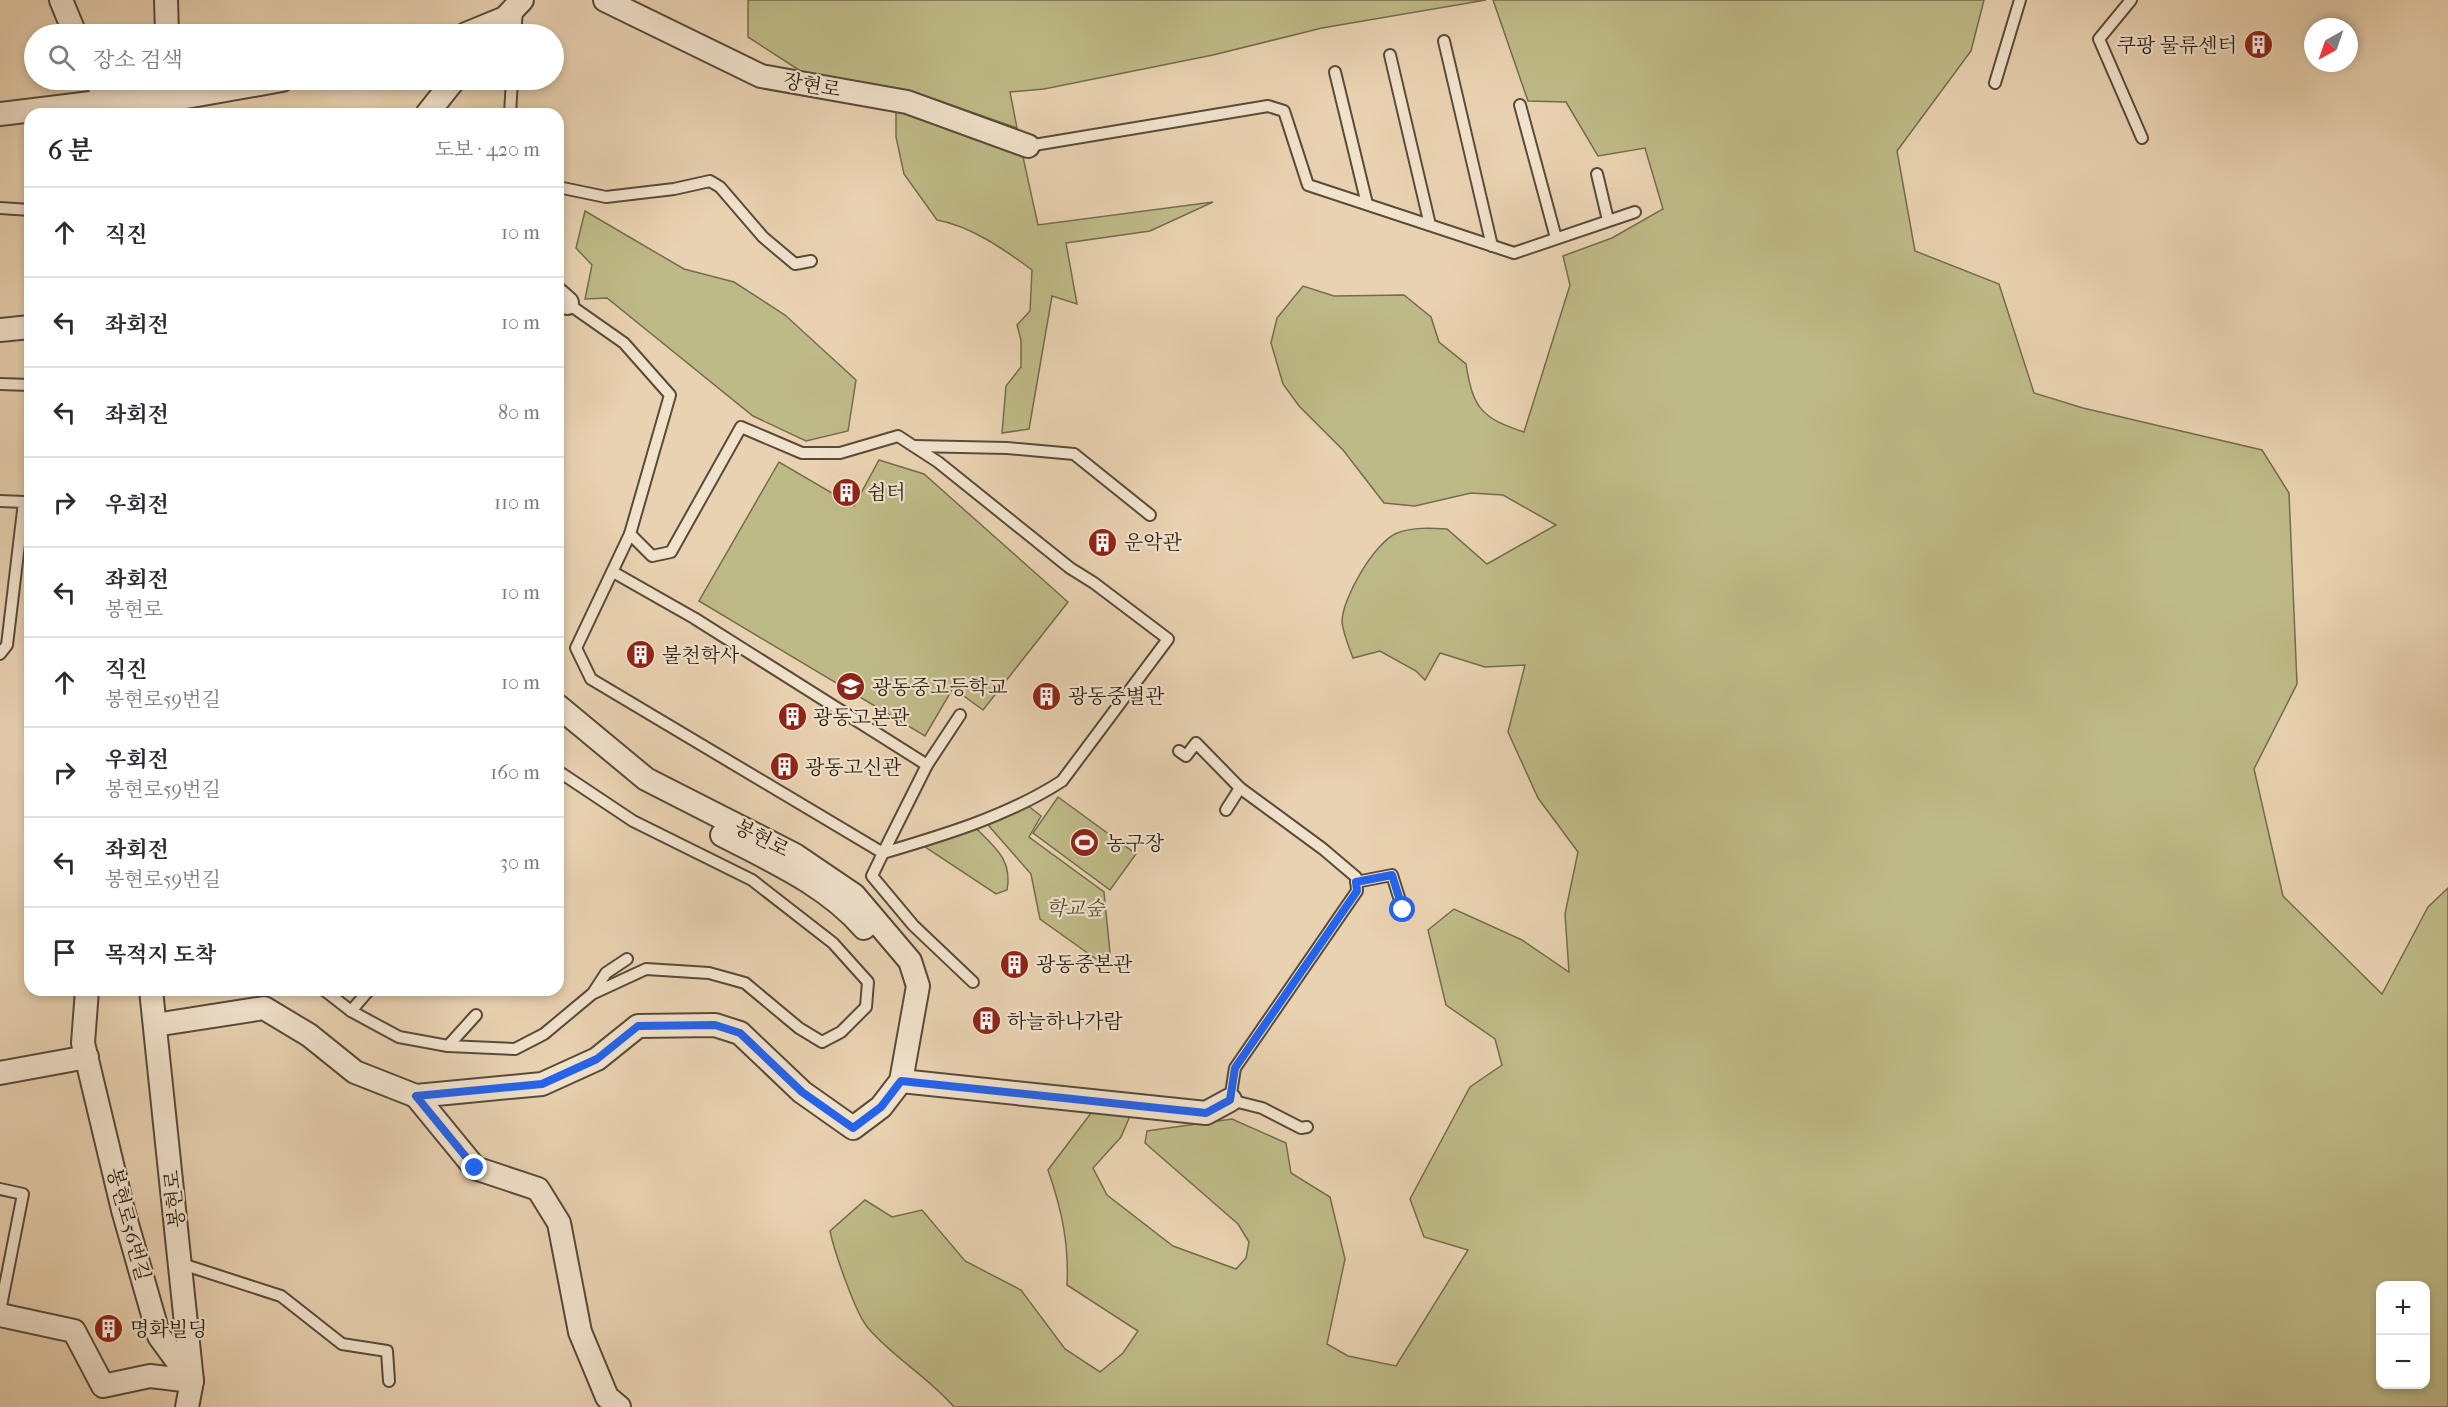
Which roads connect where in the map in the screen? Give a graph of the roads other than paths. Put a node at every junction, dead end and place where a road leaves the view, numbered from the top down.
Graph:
1 (61, 0) edge
2 (166, 0) edge
3 (605, 0) edge
4 (2020, 0) edge
5 (2131, 0) edge
6 (510, 18) edge
7 (71, 24) edge
8 (167, 24) edge
9 (494, 24) edge
10 (1444, 41) dead end
11 (1390, 55) dead end
12 (1335, 72) dead end
13 (1995, 83) dead end
14 (100, 90) edge
15 (219, 90) edge
16 (446, 90) edge
17 (511, 90) edge
18 (168, 98) edge
19 (1520, 105) dead end
20 (107, 107) edge
21 (92, 108) edge
22 (183, 108) edge
23 (432, 108) edge
24 (510, 108) edge
25 (24, 112) edge
26 (0, 114) edge
27 (2142, 138) dead end
28 (1028, 146) joint
29 (1597, 174) dead end
30 (564, 188) edge
31 (1367, 204) junction
32 (0, 208) edge
33 (24, 210) edge
34 (1635, 212) dead end
35 (1608, 220) junction
36 (1430, 225) junction
37 (1556, 238) junction
38 (1491, 246) junction
39 (811, 261) dead end
40 (564, 300) edge
41 (24, 328) edge
42 (0, 330) edge
43 (0, 384) edge
44 (24, 385) edge
45 (913, 446) junction
46 (0, 501) edge
47 (1150, 515) dead end
48 (630, 534) junction
49 (613, 572) junction
50 (0, 654) edge
51 (564, 711) edge
52 (960, 715) dead end
53 (564, 724) edge
54 (927, 765) junction
55 (1178, 766) dead end
56 (564, 776) edge
57 (1240, 788) junction
58 (1226, 810) dead end
59 (884, 853) junction
60 (1356, 882) junction
61 (1403, 910) dead end
62 (627, 959) dead end
63 (973, 982) dead end
64 (592, 994) junction
65 (87, 996) edge
66 (152, 996) edge
67 (332, 996) edge
68 (364, 996) edge
69 (914, 1010) junction
70 (351, 1011) junction
71 (476, 1015) dead end
72 (155, 1025) junction
73 (448, 1046) junction
74 (87, 1057) junction
75 (0, 1073) edge
76 (901, 1081) junction
77 (416, 1096) junction
78 (1230, 1100) junction
79 (1307, 1127) dead end
80 (0, 1189) edge
81 (182, 1264) junction
82 (0, 1311) edge
83 (0, 1316) edge
84 (192, 1381) junction
85 (389, 1381) dead end
86 (187, 1407) edge
87 (619, 1407) edge

1 - 7 street
2 - 8 street
3 - 28 street, 장현로
4 - 13 lane
5 - 27 lane
6 - 9 street
10 - 38 lane
11 - 36 lane
12 - 31 lane
14 - 20 street
15 - 18 street
16 - 23 street
17 - 24 lane
18 - 20 street
18 - 22 street
19 - 37 lane
20 - 21 street
25 - 26 street
28 - 31 lane
29 - 35 lane
30 - 39 lane
31 - 36 lane
32 - 33 lane
34 - 35 lane
35 - 37 lane
36 - 38 lane
37 - 38 lane
40 - 48 lane
41 - 42 street
43 - 44 lane
45 - 47 lane
45 - 48 lane
45 - 59 lane
46 - 50 lane
48 - 49 lane
49 - 54 lane
49 - 59 lane
51 - 69 street, 봉현로
52 - 54 lane
53 - 69 street, 봉현로
54 - 59 lane
55 - 57 lane
56 - 64 lane
57 - 58 lane
57 - 60 lane
59 - 63 lane
60 - 61 lane
60 - 78 lane
62 - 64 lane
64 - 73 lane
65 - 74 street, 봉현로56번길
66 - 72 street, 봉현로
67 - 70 lane
68 - 70 lane
69 - 76 street, 봉현로
70 - 73 lane
71 - 73 lane
72 - 77 street
72 - 81 street, 봉현로
74 - 75 street
74 - 84 street, 봉현로56번길
76 - 77 street, 봉현로
76 - 78 street
77 - 87 street
78 - 79 lane
80 - 82 lane
81 - 84 street, 봉현로
81 - 85 lane
83 - 84 street
84 - 86 street, 봉현로

